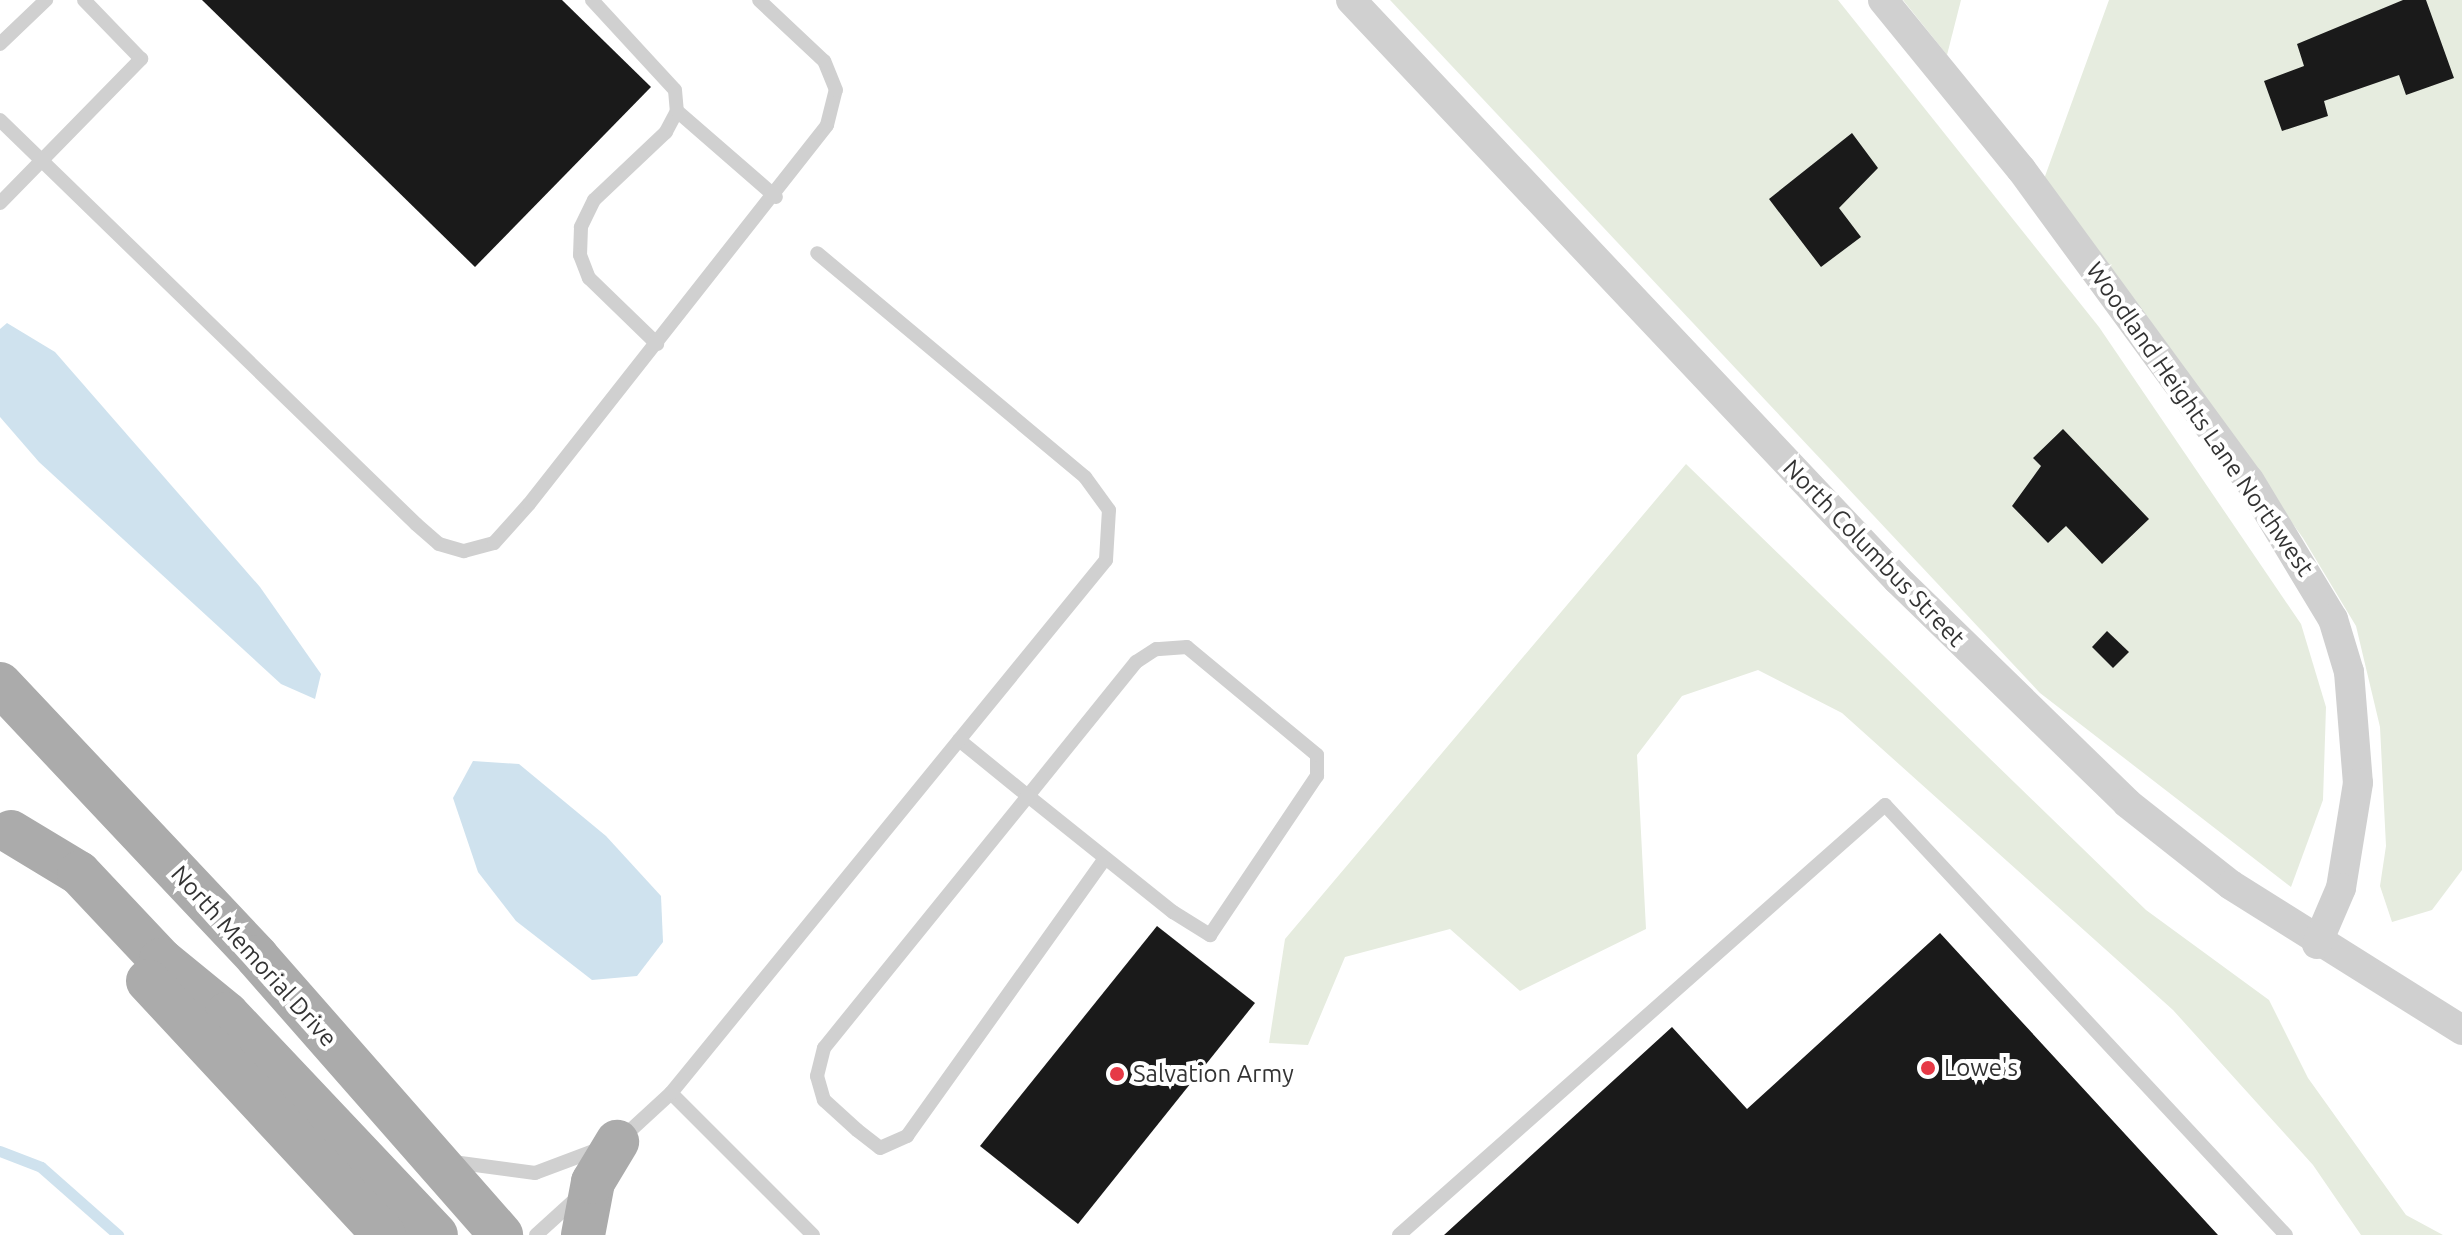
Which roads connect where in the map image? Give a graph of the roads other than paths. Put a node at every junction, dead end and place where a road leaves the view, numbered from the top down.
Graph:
1 (46, 0) edge
2 (84, 0) edge
3 (592, 0) edge
4 (759, 0) edge
5 (1351, 0) edge
6 (1883, 0) edge
7 (0, 44) edge
8 (677, 111) junction
9 (0, 120) edge
10 (42, 160) junction
11 (776, 197) junction
12 (0, 203) edge
13 (817, 253) dead end
14 (657, 344) junction
15 (0, 684) edge
16 (959, 740) junction
17 (1028, 796) junction
18 (5, 827) edge
19 (1105, 858) junction
20 (2317, 944) junction
21 (2462, 1030) edge
22 (671, 1093) junction
23 (617, 1142) junction
24 (430, 1154) junction
25 (593, 1182) junction
26 (384, 1235) edge
27 (436, 1235) edge
28 (501, 1235) edge
29 (536, 1235) edge
30 (583, 1235) edge
31 (813, 1235) edge
32 (1399, 1235) edge
33 (2286, 1235) edge

1 - 7 lane
2 - 10 lane
3 - 8 lane
4 - 11 lane
5 - 20 street, North Columbus Street
6 - 20 street, Woodland Heights Lane Northwest
8 - 11 lane
8 - 14 lane
9 - 10 lane
10 - 12 lane
10 - 14 lane
11 - 14 lane
13 - 16 lane
15 - 24 main road, North Memorial Drive
16 - 17 lane
16 - 22 lane
17 - 19 lane
17 - 19 lane
17 - 19 lane
18 - 26 main road
18 - 27 main road
20 - 21 street, North Columbus Street
22 - 23 lane
22 - 31 lane
23 - 24 lane
23 - 25 main road
24 - 28 main road, North Memorial Drive
25 - 29 lane
25 - 30 main road
32 - 33 lane

